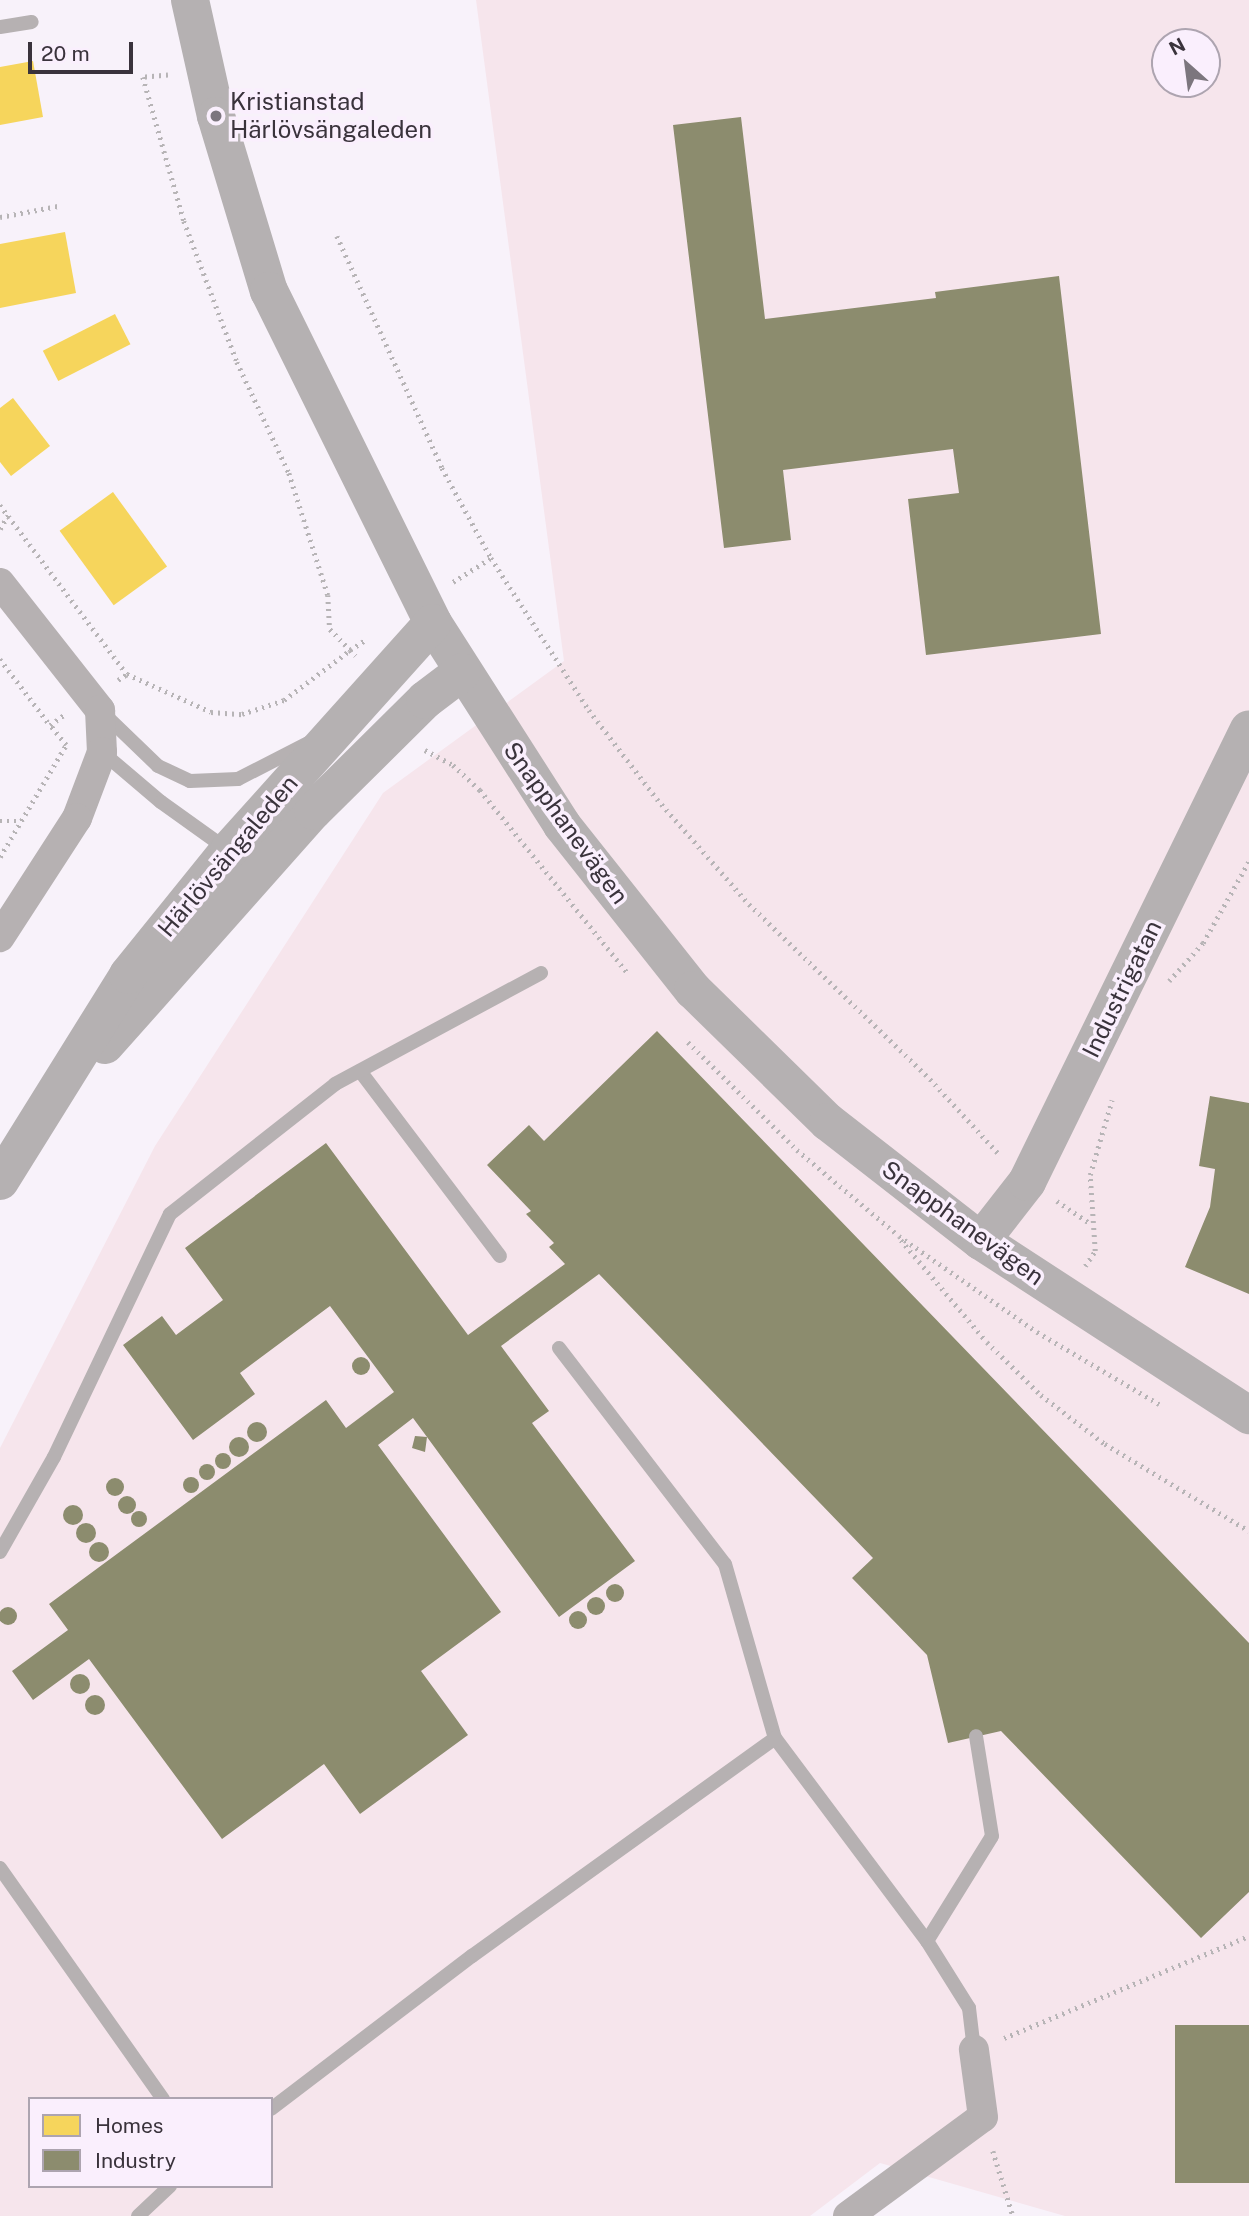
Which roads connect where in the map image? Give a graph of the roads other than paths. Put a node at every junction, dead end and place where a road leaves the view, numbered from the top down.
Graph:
1 (190, 0) edge
2 (32, 22) dead end
3 (0, 27) edge
4 (0, 583) edge
5 (433, 623) junction
6 (462, 671) junction
7 (95, 703) junction
8 (337, 728) junction
9 (1249, 729) edge
10 (102, 752) junction
11 (229, 850) junction
12 (273, 854) junction
13 (0, 937) edge
14 (541, 973) dead end
15 (360, 1071) junction
16 (46, 1107) junction
17 (0, 1181) edge
18 (981, 1241) junction
19 (500, 1256) dead end
20 (559, 1348) dead end
21 (1249, 1415) edge
22 (0, 1552) edge
23 (976, 1737) dead end
24 (775, 1738) junction
25 (0, 1868) edge
26 (927, 1941) junction
27 (974, 2050) joint
28 (162, 2097) edge
29 (273, 2107) edge
30 (168, 2188) edge
31 (138, 2216) edge
32 (848, 2216) edge

1 - 5 main road, Snapphanevägen
2 - 3 lane
4 - 7 street
5 - 6 main road, Snapphanevägen
5 - 8 main road, Härlövsängaleden
6 - 12 main road, Härlövsängaleden
6 - 18 main road, Snapphanevägen
7 - 8 lane
7 - 10 street
8 - 11 main road, Härlövsängaleden
9 - 18 main road, Industrigatan
10 - 11 lane
10 - 13 street
11 - 12 lane
11 - 16 main road, Härlövsängaleden
12 - 16 main road, Härlövsängaleden
14 - 15 lane
15 - 19 lane
15 - 22 lane
16 - 17 main road, Härlövsängaleden
18 - 21 main road, Snapphanevägen
20 - 24 lane
23 - 26 lane
24 - 26 lane
24 - 29 lane
25 - 28 lane
26 - 27 lane
27 - 32 street
30 - 31 lane

